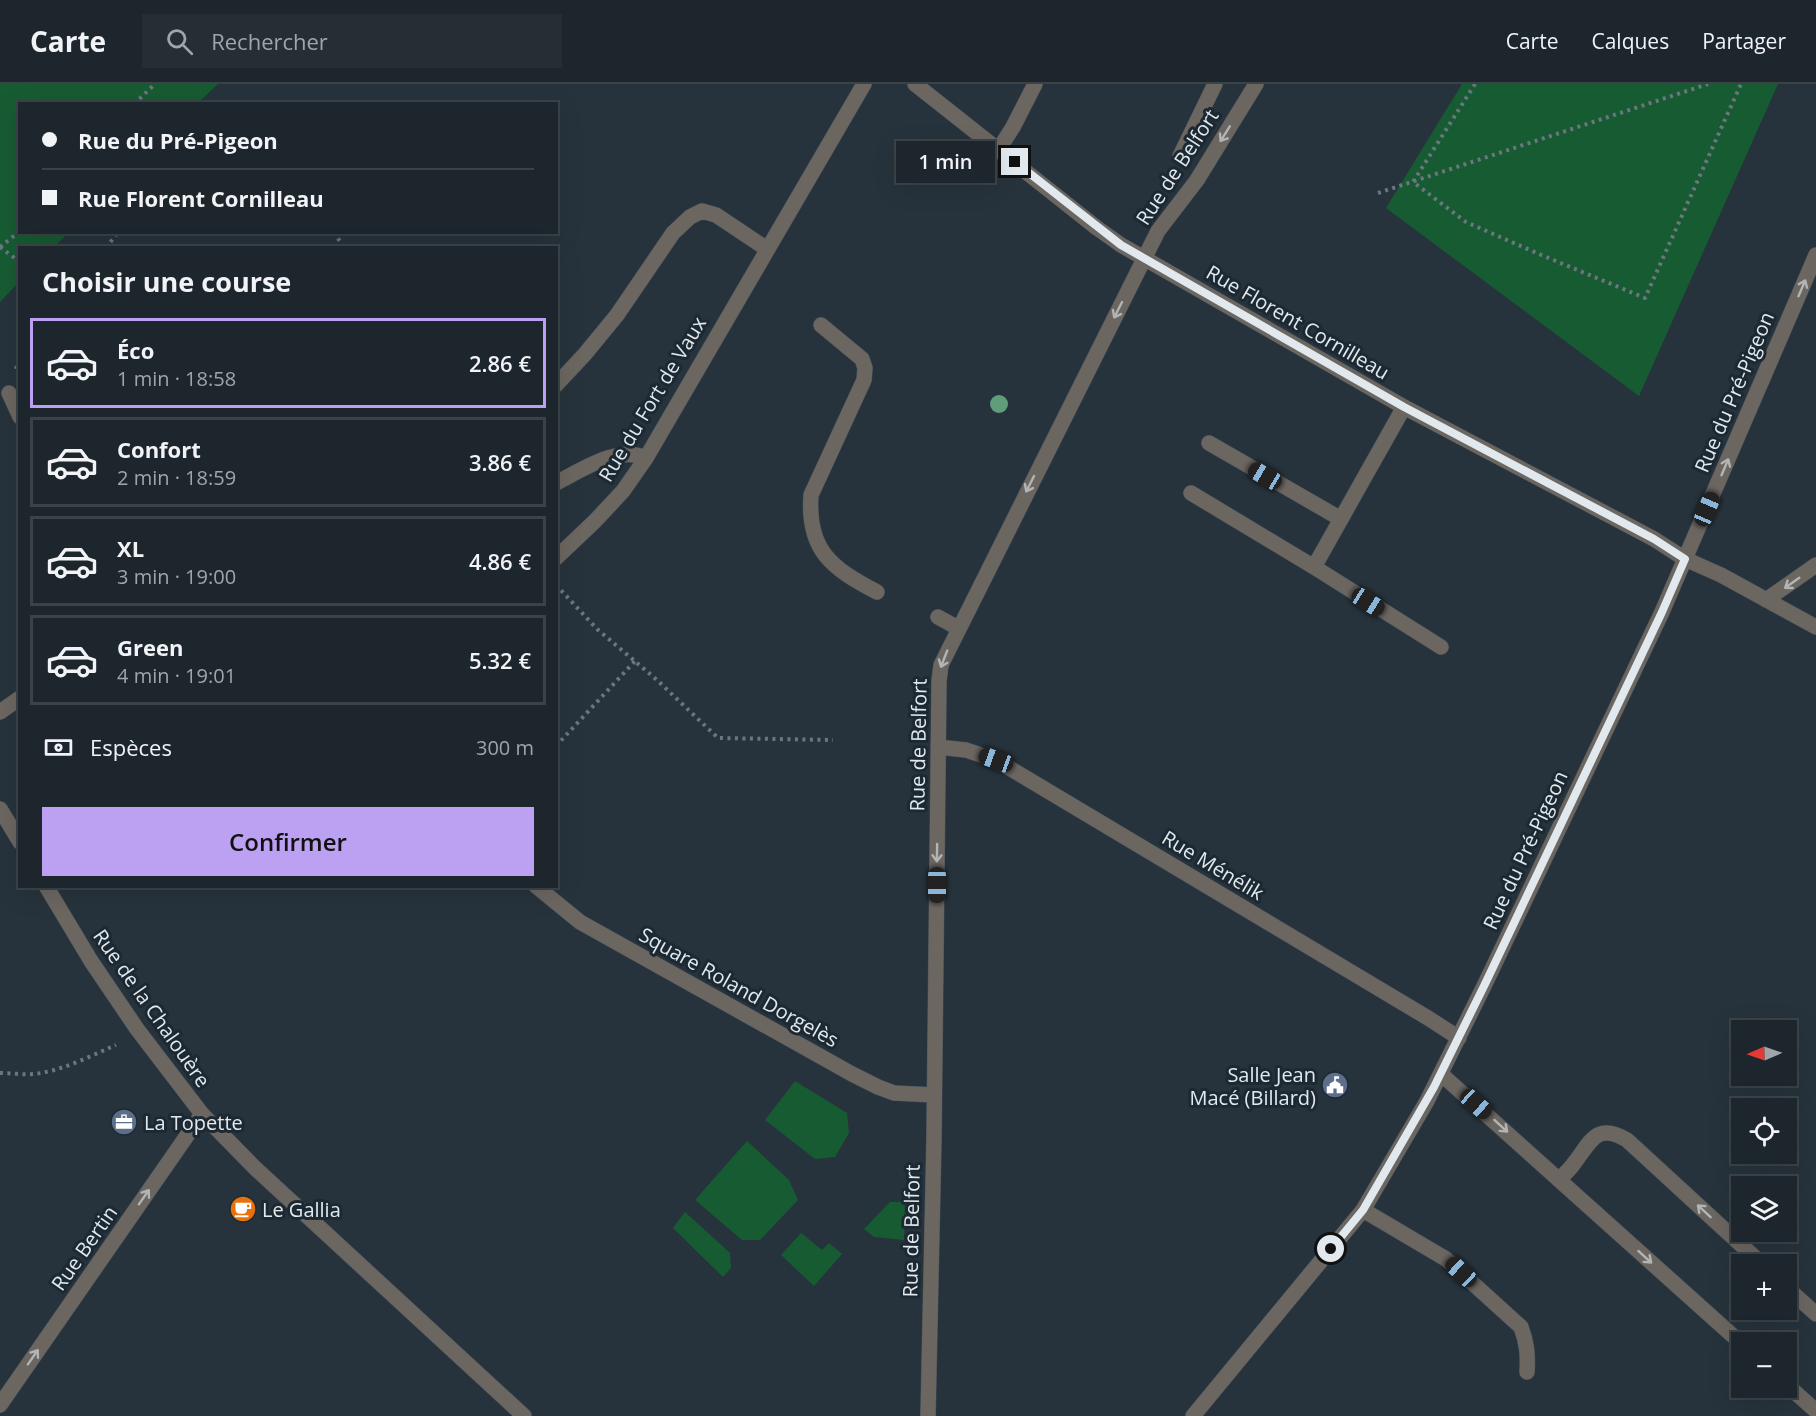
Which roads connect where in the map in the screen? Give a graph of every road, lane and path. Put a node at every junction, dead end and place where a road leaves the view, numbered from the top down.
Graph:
1 (155, 84) edge
2 (864, 84) edge
3 (915, 84) edge
4 (1035, 84) edge
5 (1215, 84) edge
6 (1256, 84) edge
7 (1475, 84) edge
8 (1708, 84) edge
9 (1741, 84) edge
10 (136, 102) edge
11 (999, 149) junction
12 (1180, 156) dead end
13 (1413, 182) junction
14 (1378, 193) dead end
15 (18, 233) edge
16 (0, 247) edge
17 (767, 249) junction
18 (1816, 255) edge
19 (1145, 259) junction
20 (18, 260) edge
21 (821, 326) dead end
22 (558, 383) edge
23 (9, 393) dead end
24 (1404, 407) junction
25 (18, 413) edge
26 (1209, 443) dead end
27 (646, 458) junction
28 (558, 482) edge
29 (1191, 493) dead end
30 (1341, 519) junction
31 (558, 556) edge
32 (1685, 559) junction
33 (1816, 565) edge
34 (1314, 567) junction
35 (558, 587) edge
36 (877, 592) dead end
37 (1766, 600) junction
38 (938, 617) dead end
39 (1816, 627) edge
40 (958, 628) junction
41 (1441, 647) dead end
42 (635, 661) junction
43 (18, 699) edge
44 (0, 712) edge
45 (833, 740) dead end
46 (558, 744) edge
47 (938, 747) junction
48 (0, 809) edge
49 (18, 839) edge
50 (47, 888) edge
51 (538, 888) edge
52 (1459, 1038) junction
53 (119, 1043) dead end
54 (0, 1073) edge
55 (1441, 1074) junction
56 (934, 1095) junction
57 (202, 1114) junction
58 (1559, 1179) junction
59 (1363, 1210) junction
60 (1751, 1254) edge
61 (1797, 1297) edge
62 (1816, 1314) edge
63 (1731, 1334) edge
64 (1527, 1372) dead end
65 (1797, 1394) edge
66 (0, 1405) edge
67 (1816, 1411) edge
68 (524, 1416) edge
69 (928, 1416) edge
70 (1193, 1416) edge

1 - 10 path
2 - 17 street, Rue du Fort de Vaux
3 - 11 street, Rue Florent Cornilleau
4 - 11 street
5 - 12 street
6 -> 19 street, Rue de Belfort
7 - 13 path
8 - 13 path
9 - 13 path
11 - 19 street, Rue Florent Cornilleau
13 - 14 path
15 - 16 path
16 - 20 path
17 - 22 street
17 - 27 street, Rue du Fort de Vaux
32 -> 18 street, Rue du Pré-Pigeon
19 - 24 street, Rue Florent Cornilleau
19 -> 40 street, Rue de Belfort
21 - 36 street
23 - 25 street
24 - 30 street
24 - 32 street, Rue Florent Cornilleau
26 - 30 street
27 - 28 street
27 - 31 street, Rue du Fort de Vaux
29 - 34 street
30 - 34 street
32 - 37 street, Rue Florent Cornilleau
32 - 52 street, Rue du Pré-Pigeon
33 -> 37 street
34 - 41 street
35 - 42 path
37 - 39 street, Rue Florent Cornilleau
38 - 40 street
40 -> 47 street, Rue de Belfort
42 - 45 path
42 - 46 path
43 - 44 street
47 - 52 street, Rue Ménélik
47 -> 56 street, Rue de Belfort
48 - 49 street
50 - 57 street, Rue de la Chalouère
51 - 56 street, Square Roland Dorgelès
52 - 55 street, Rue du Pré-Pigeon
53 - 54 path
55 -> 58 street
55 - 59 street, Rue du Pré-Pigeon
56 - 69 street, Rue de Belfort
66 -> 57 street, Rue Bertin
57 - 68 street, Rue de la Chalouère
60 -> 58 street
58 -> 63 street
59 - 64 street
59 - 70 street, Rue du Pré-Pigeon
61 - 62 street
65 - 67 street

